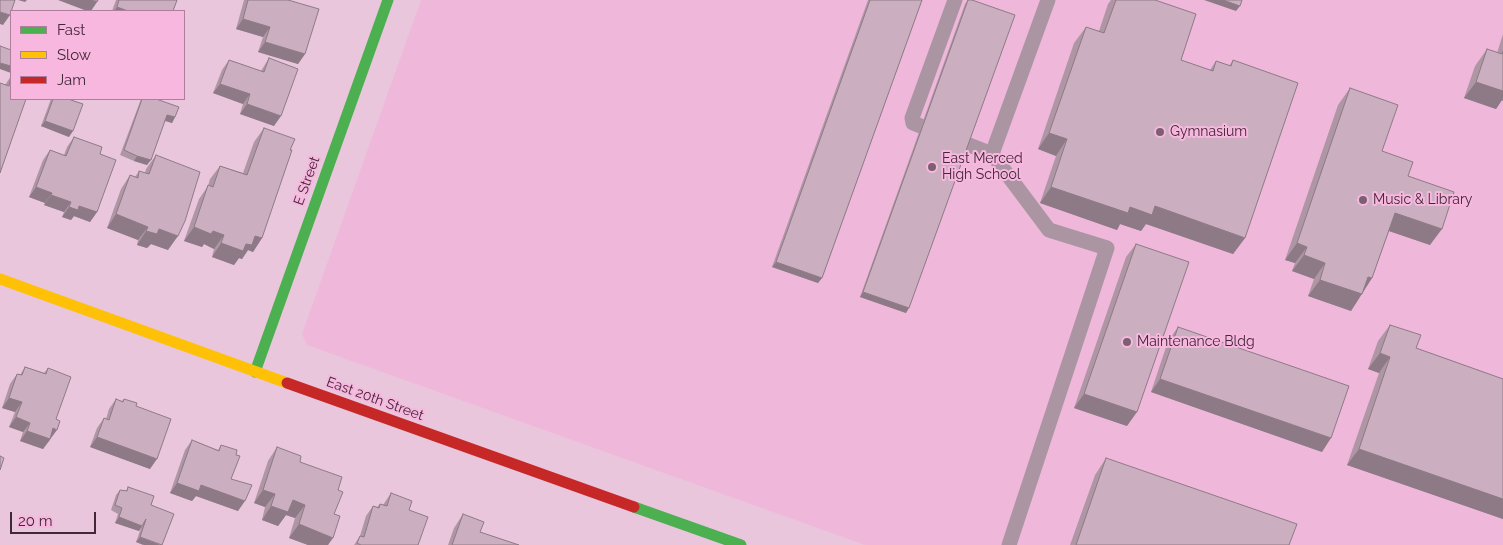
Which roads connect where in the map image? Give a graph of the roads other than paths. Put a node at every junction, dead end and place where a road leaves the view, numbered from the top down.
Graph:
1 (387, 0) edge
2 (955, 0) edge
3 (1048, 0) edge
4 (992, 154) junction
5 (0, 279) edge
6 (255, 372) junction
7 (741, 545) edge
8 (1009, 545) edge

1 - 6 street, E Street
2 - 4 lane
3 - 4 lane
4 - 8 lane
5 - 6 street, East 20th Street
6 - 7 street, East 20th Street

